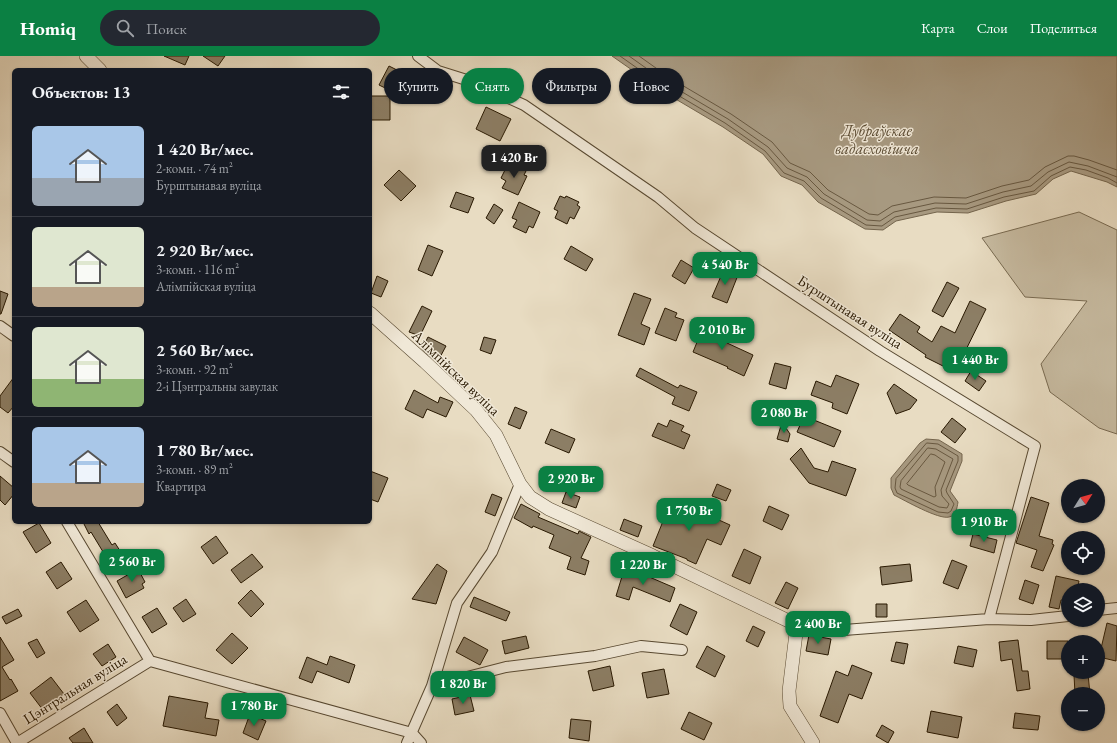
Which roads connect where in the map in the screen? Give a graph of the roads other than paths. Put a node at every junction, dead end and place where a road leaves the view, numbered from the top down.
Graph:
1 (86, 56) edge
2 (418, 56) edge
3 (98, 68) edge
4 (372, 315) edge
5 (0, 326) edge
6 (12, 335) edge
7 (0, 452) edge
8 (12, 461) edge
9 (520, 484) junction
10 (68, 524) edge
11 (1117, 608) edge
12 (1105, 609) edge
13 (1061, 617) edge
14 (989, 618) junction
15 (797, 625) junction
16 (682, 650) dead end
17 (150, 661) junction
18 (432, 686) junction
19 (0, 714) edge
20 (412, 733) junction
21 (17, 743) edge
22 (408, 743) edge
23 (421, 743) edge
24 (813, 743) edge

1 - 3 street
2 - 14 street, Бурштынавая вуліца
4 - 9 street, Алімпійская вуліца
5 - 6 street
7 - 8 street
9 - 15 street, Алімпійская вуліца
9 - 18 street
10 - 17 street
11 - 12 street
13 - 14 street
14 - 15 street
15 - 24 street
16 - 18 street
17 - 20 street
17 - 21 street, Цэнтральная вуліца
18 - 20 street
19 - 21 street
20 - 22 street
20 - 23 street

